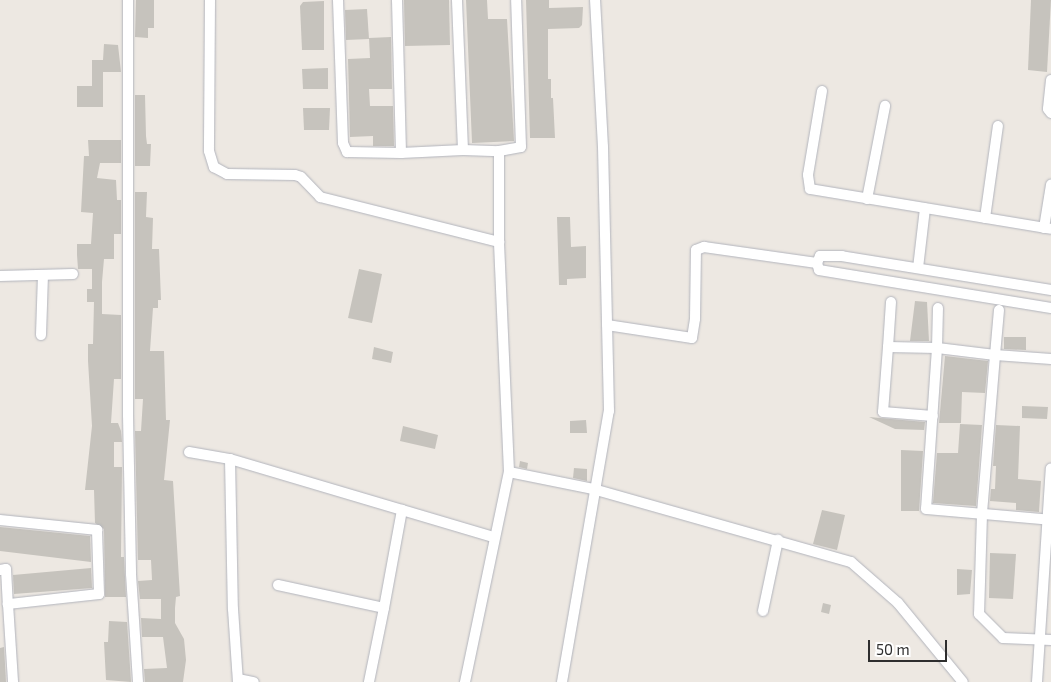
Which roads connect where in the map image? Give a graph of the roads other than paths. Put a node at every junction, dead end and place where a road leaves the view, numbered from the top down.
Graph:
1 (128, 0) edge
2 (210, 0) edge
3 (338, 0) edge
4 (397, 0) edge
5 (457, 0) edge
6 (516, 0) edge
7 (595, 0) edge
8 (1051, 80) edge
9 (822, 91) dead end
10 (885, 106) dead end
11 (1051, 113) edge
12 (998, 126) dead end
13 (463, 150) junction
14 (499, 151) junction
15 (401, 153) junction
16 (1051, 185) edge
17 (867, 199) junction
18 (925, 208) junction
19 (985, 218) junction
20 (1048, 228) edge
21 (499, 242) junction
22 (816, 263) junction
23 (918, 268) junction
24 (72, 274) dead end
25 (43, 275) junction
26 (0, 276) edge
27 (1051, 290) edge
28 (891, 302) dead end
29 (938, 308) dead end
30 (1051, 308) edge
31 (999, 310) dead end
32 (607, 325) junction
33 (41, 335) dead end
34 (888, 347) junction
35 (937, 348) junction
36 (995, 355) junction
37 (1051, 359) edge
38 (933, 416) junction
39 (189, 452) dead end
40 (230, 460) junction
41 (1051, 468) edge
42 (509, 472) junction
43 (594, 489) junction
44 (402, 510) junction
45 (982, 514) junction
46 (0, 520) edge
47 (1049, 520) edge
48 (494, 537) junction
49 (778, 540) junction
50 (0, 570) edge
51 (278, 585) dead end
52 (8, 604) junction
53 (384, 608) junction
54 (763, 611) dead end
55 (1040, 640) junction
56 (1051, 640) edge
57 (238, 681) edge
58 (13, 682) edge
59 (138, 682) edge
60 (254, 682) edge
61 (369, 682) edge
62 (465, 682) edge
63 (562, 682) edge
64 (963, 682) edge
65 (1036, 682) edge

1 - 59 street
2 - 21 street
3 - 15 street
4 - 15 street
5 - 13 street
6 - 14 street
7 - 32 street
8 - 11 street
9 - 17 street
10 - 17 street
12 - 19 street
13 - 14 street
13 - 15 street
14 - 21 street
16 - 20 street
17 - 18 street
18 - 19 street
18 - 23 street
19 - 20 street
21 - 42 street
22 - 23 street
22 - 30 street
22 - 32 street
23 - 27 street
24 - 25 street
25 - 26 street
25 - 33 street
28 - 34 street
29 - 35 street
31 - 36 street
32 - 43 street
34 - 35 street
34 - 38 street
35 - 36 street
35 - 38 street
36 - 37 street
36 - 45 street
38 - 45 street
39 - 40 street
40 - 44 street
40 - 57 street
41 - 47 street
42 - 43 street
42 - 48 street
43 - 49 street
43 - 63 street
44 - 48 street
44 - 53 street
45 - 47 street
45 - 55 street
46 - 52 street
47 - 55 street
48 - 62 street
49 - 54 street
49 - 64 street
50 - 52 street
51 - 53 street
52 - 58 street
53 - 61 street
55 - 56 street
55 - 65 street
57 - 60 street

